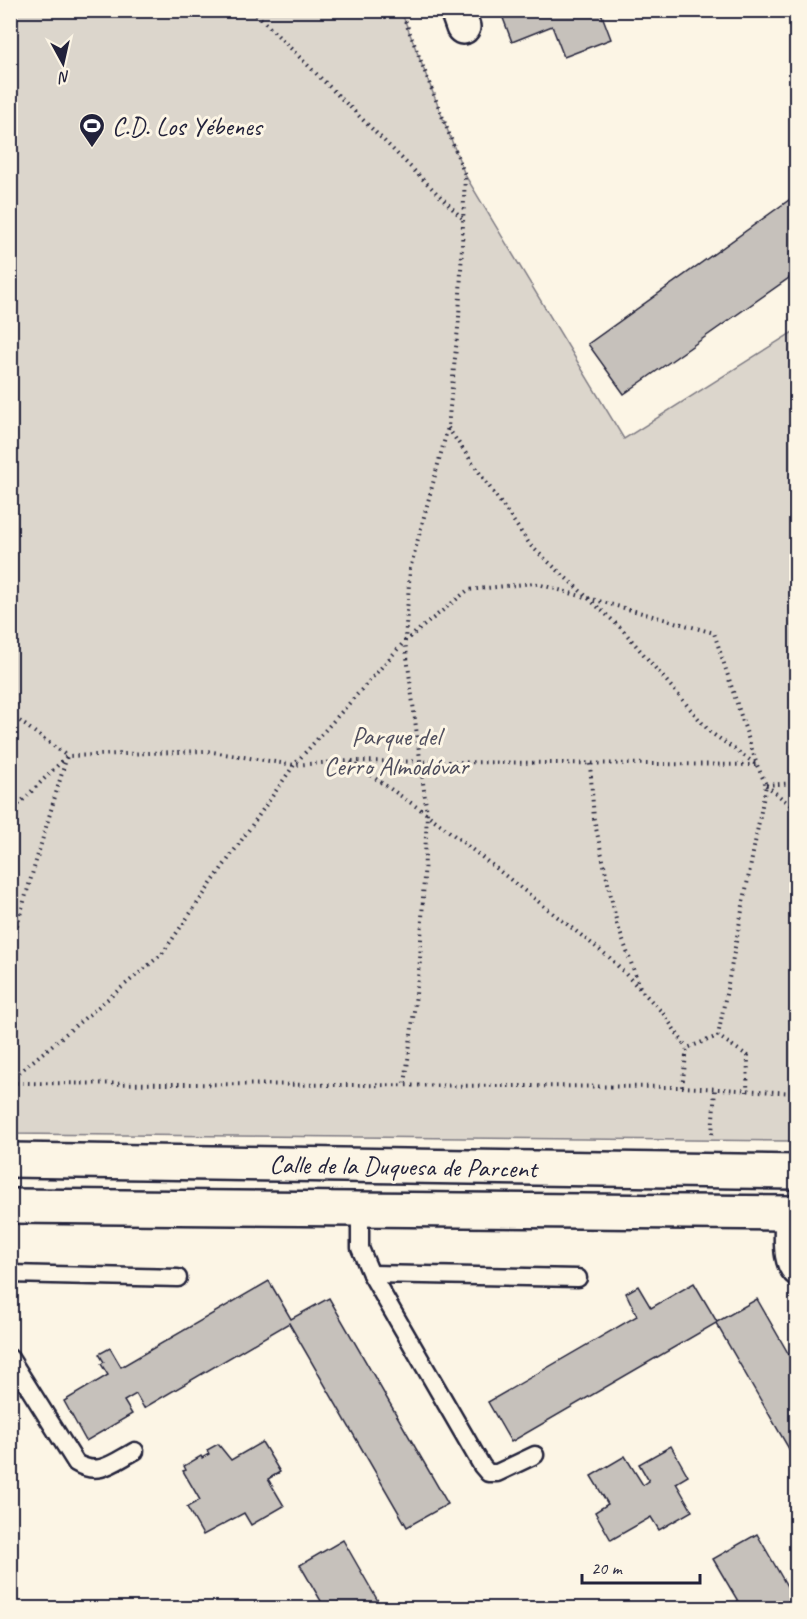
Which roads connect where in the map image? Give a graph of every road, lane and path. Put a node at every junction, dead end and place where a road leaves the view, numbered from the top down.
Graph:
1 (252, 10) edge
2 (401, 10) edge
3 (463, 219) junction
4 (448, 427) junction
5 (584, 597) junction
6 (405, 641) junction
7 (10, 714) edge
8 (67, 756) junction
9 (350, 761) junction
10 (421, 763) junction
11 (590, 764) junction
12 (294, 765) junction
13 (757, 765) junction
14 (796, 783) edge
15 (765, 785) junction
16 (796, 810) edge
17 (10, 813) edge
18 (427, 814) junction
19 (10, 950) edge
20 (642, 992) junction
21 (718, 1036) junction
22 (687, 1048) junction
23 (10, 1081) edge
24 (405, 1085) junction
25 (682, 1087) junction
26 (715, 1089) junction
27 (747, 1092) junction
28 (796, 1093) edge
29 (10, 1160) edge
30 (710, 1170) junction
31 (796, 1172) edge
32 (10, 1206) edge
33 (360, 1208) junction
34 (790, 1213) edge
35 (10, 1274) edge
36 (371, 1274) junction
37 (178, 1278) dead end
38 (578, 1278) dead end
39 (796, 1278) edge
40 (10, 1358) edge
41 (135, 1451) dead end
42 (535, 1455) dead end

1 - 3 path
2 - 3 path
3 - 4 path
4 - 5 path
4 - 6 path
5 - 6 path
5 - 13 path
5 - 13 path
6 - 10 path
6 - 12 path
7 - 8 path
8 - 12 path
8 - 17 path
8 - 19 path
9 - 10 path
9 - 12 path
9 - 18 path
10 - 11 path
10 - 18 path
11 - 13 path
11 - 20 path
12 - 23 path
13 - 15 path
14 - 15 path
15 - 16 path
15 - 21 path
18 - 20 path
18 - 24 path
20 - 22 path
21 - 22 path
21 - 27 path
22 - 25 path
23 - 24 path
24 - 25 path
25 - 26 path
26 - 27 path
26 - 30 path
27 - 28 path
29 - 30 street, Calle de la Duquesa de Parcent
30 - 31 street, Calle de la Duquesa de Parcent
32 - 33 street, Calle de la Duquesa de Parcent
33 - 34 street, Calle de la Duquesa de Parcent
33 - 36 lane
34 - 39 lane
35 - 37 lane
36 - 38 lane
36 - 42 lane
40 - 41 lane

